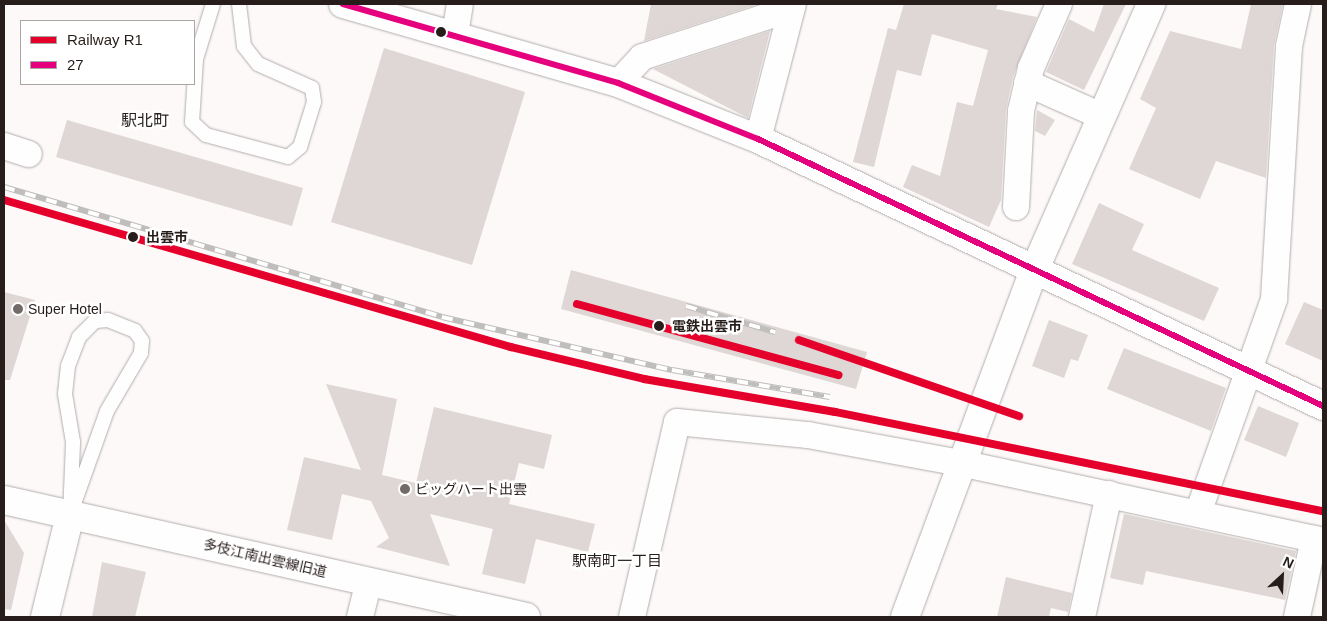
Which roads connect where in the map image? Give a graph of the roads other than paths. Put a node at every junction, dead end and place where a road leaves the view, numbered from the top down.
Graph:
1 (214, 4) edge
2 (239, 4) edge
3 (344, 4) edge
4 (460, 4) edge
5 (1059, 4) edge
6 (1151, 4) edge
7 (1298, 4) edge
8 (792, 7) edge
9 (455, 35) junction
10 (195, 75) edge
11 (618, 83) junction
12 (1027, 83) junction
13 (194, 85) edge
14 (1102, 116) junction
15 (758, 139) junction
16 (4, 146) edge
17 (28, 154) dead end
18 (1016, 207) dead end
19 (1034, 271) junction
20 (1248, 371) junction
21 (1323, 406) edge
22 (960, 463) junction
23 (1109, 494) junction
24 (4, 500) edge
25 (1198, 513) junction
26 (70, 515) junction
27 (1318, 540) edge
28 (369, 582) junction
29 (45, 617) edge
30 (360, 617) edge
31 (526, 617) edge
32 (632, 617) edge
33 (905, 617) edge
34 (1082, 617) edge
35 (1297, 617) edge

1 - 10 lane
2 - 13 lane
3 - 9 street
4 - 9 street
5 - 12 street
6 - 14 street
7 - 20 street
8 - 11 street
8 - 15 street
9 - 11 street
11 - 15 street
12 - 14 street
12 - 18 street
14 - 19 street
15 - 19 street
16 - 17 street
19 - 20 street
19 - 22 street
20 - 21 street
20 - 25 street
22 - 23 street
22 - 32 street
22 - 33 street
23 - 25 street
23 - 34 street
24 - 26 street, 多伎江南出雲線旧道
25 - 27 street
26 - 26 lane
26 - 28 street, 多伎江南出雲線旧道
26 - 29 street
27 - 35 street
28 - 30 street
28 - 31 street, 多伎江南出雲線旧道

